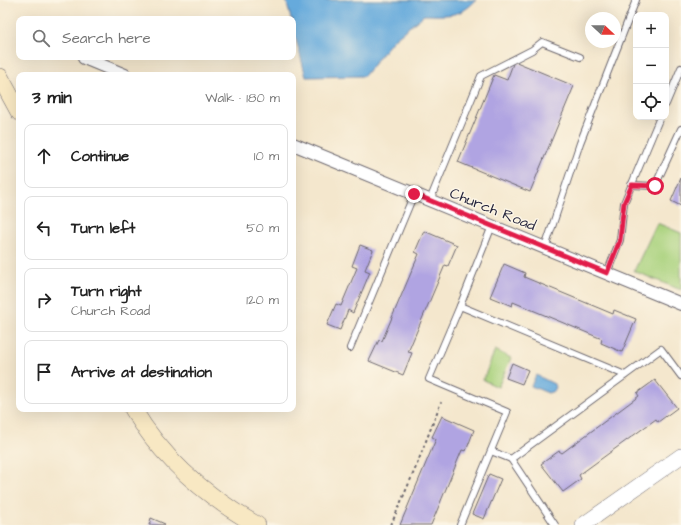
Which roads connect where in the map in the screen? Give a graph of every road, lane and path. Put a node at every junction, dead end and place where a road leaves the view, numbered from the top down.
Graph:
1 (636, 0) edge
2 (580, 57) dead end
3 (89, 60) edge
4 (681, 68) edge
5 (118, 72) edge
6 (0, 77) edge
7 (669, 97) edge
8 (16, 106) edge
9 (659, 120) edge
10 (681, 129) edge
11 (296, 145) edge
12 (632, 185) junction
13 (414, 194) junction
14 (430, 200) junction
15 (492, 226) junction
16 (545, 248) junction
17 (607, 273) junction
18 (681, 304) edge
19 (460, 306) junction
20 (350, 348) dead end
21 (625, 375) junction
22 (681, 376) edge
23 (441, 402) dead end
24 (136, 412) edge
25 (491, 451) junction
26 (681, 456) edge
27 (511, 459) junction
28 (252, 524) edge
29 (390, 525) edge
30 (460, 525) edge
31 (555, 525) edge
32 (583, 525) edge

1 - 16 lane
2 - 14 lane
3 - 5 street
4 - 7 lane
6 - 8 main road
9 - 12 lane
10 - 12 lane
11 - 13 street, Church Road
12 - 17 lane
13 - 14 street, Church Road
13 - 20 lane
14 - 15 street, Church Road
15 - 16 street, Church Road
15 - 19 lane
16 - 17 street, Church Road
17 - 18 street, Church Road
19 - 21 lane
19 - 25 lane
21 - 22 lane
21 - 27 lane
23 - 29 path
24 - 28 main road
25 - 27 lane
25 - 30 lane
26 - 32 street
27 - 31 lane

